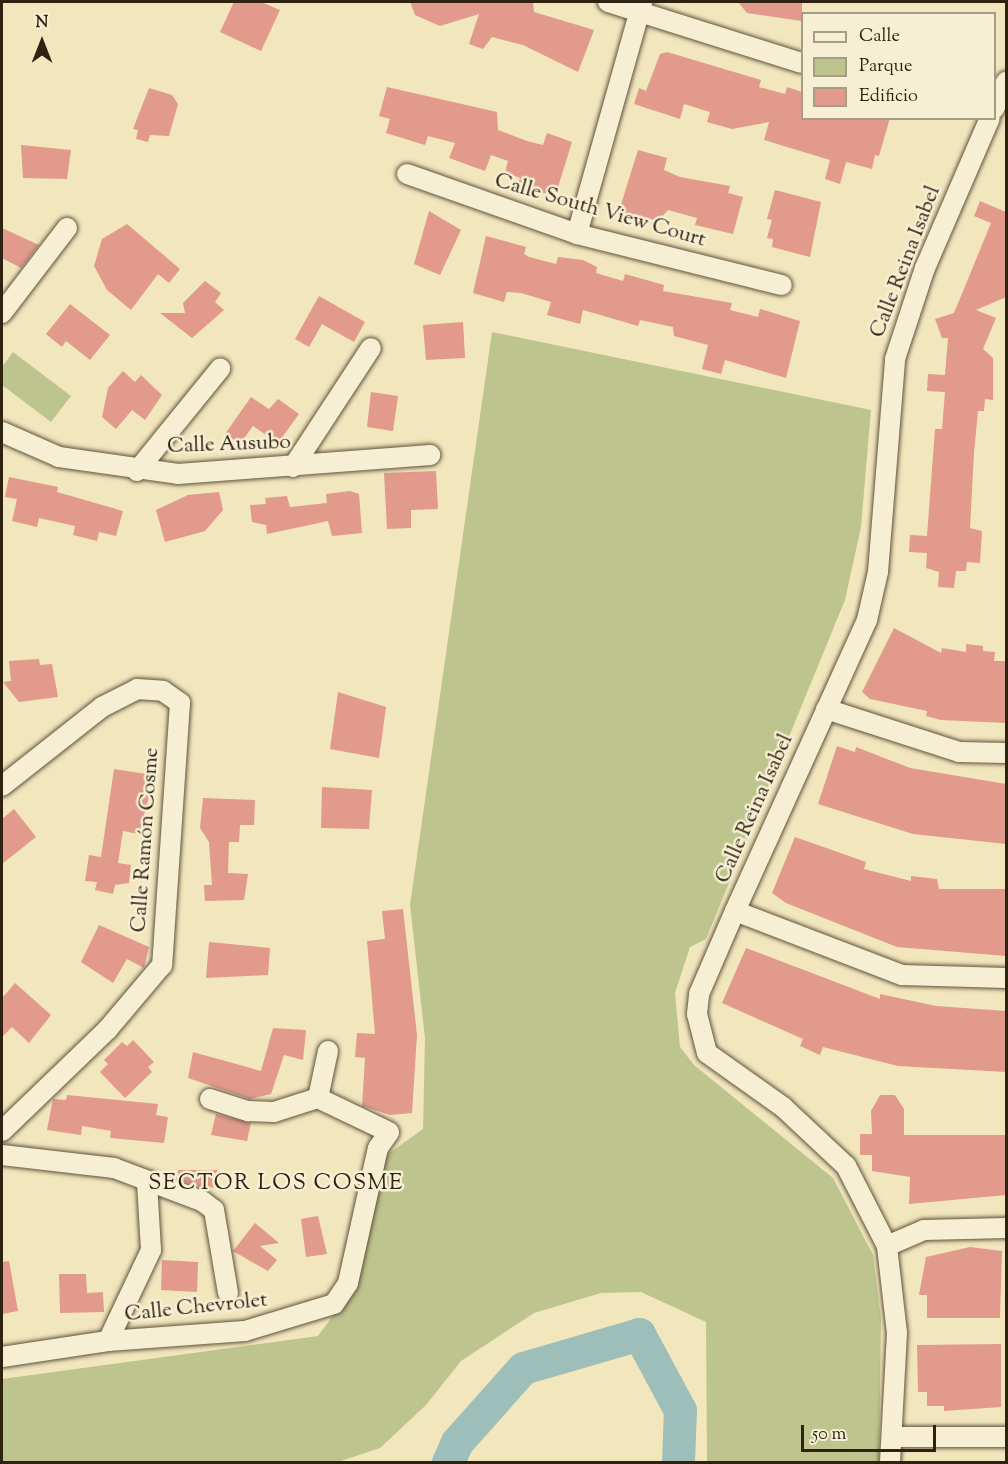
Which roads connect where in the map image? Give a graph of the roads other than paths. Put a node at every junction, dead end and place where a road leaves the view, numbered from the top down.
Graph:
1 (608, 2) edge
2 (640, 7) edge
3 (801, 63) edge
4 (1006, 82) edge
5 (996, 104) edge
6 (989, 120) edge
7 (407, 174) dead end
8 (67, 228) dead end
9 (577, 234) junction
10 (782, 285) dead end
11 (2, 313) edge
12 (371, 348) dead end
13 (220, 369) dead end
14 (2, 432) edge
15 (430, 455) dead end
16 (293, 467) junction
17 (137, 471) junction
18 (826, 709) junction
19 (1006, 753) edge
20 (2, 786) edge
21 (735, 911) junction
22 (1006, 978) edge
23 (328, 1051) dead end
24 (318, 1098) junction
25 (210, 1100) dead end
26 (2, 1131) edge
27 (2, 1155) edge
28 (147, 1183) junction
29 (1006, 1228) edge
30 (887, 1246) junction
31 (228, 1293) dead end
32 (108, 1341) junction
33 (2, 1357) edge
34 (894, 1437) junction
35 (1006, 1437) edge
36 (890, 1462) edge

1 - 2 street
2 - 3 street
2 - 9 street
4 - 5 street
6 - 18 street, Calle Reina Isabel
7 - 9 street, Calle South View Court
8 - 11 street
9 - 10 street, Calle South View Court
12 - 16 street
13 - 17 street
14 - 17 street, Calle Ausubo
15 - 16 street, Calle Ausubo
16 - 17 street, Calle Ausubo
18 - 19 street
18 - 21 street, Calle Reina Isabel
20 - 26 street, Calle Ramón Cosme
21 - 22 street
21 - 30 street, Calle Reina Isabel
23 - 24 street
24 - 25 street
24 - 32 street, Calle Chevrolet
27 - 28 street
28 - 31 street
28 - 32 street
29 - 30 street
30 - 34 street, Calle Reina Isabel
32 - 33 street, Calle Chevrolet
34 - 35 street
34 - 36 street, Calle Reina Isabel

